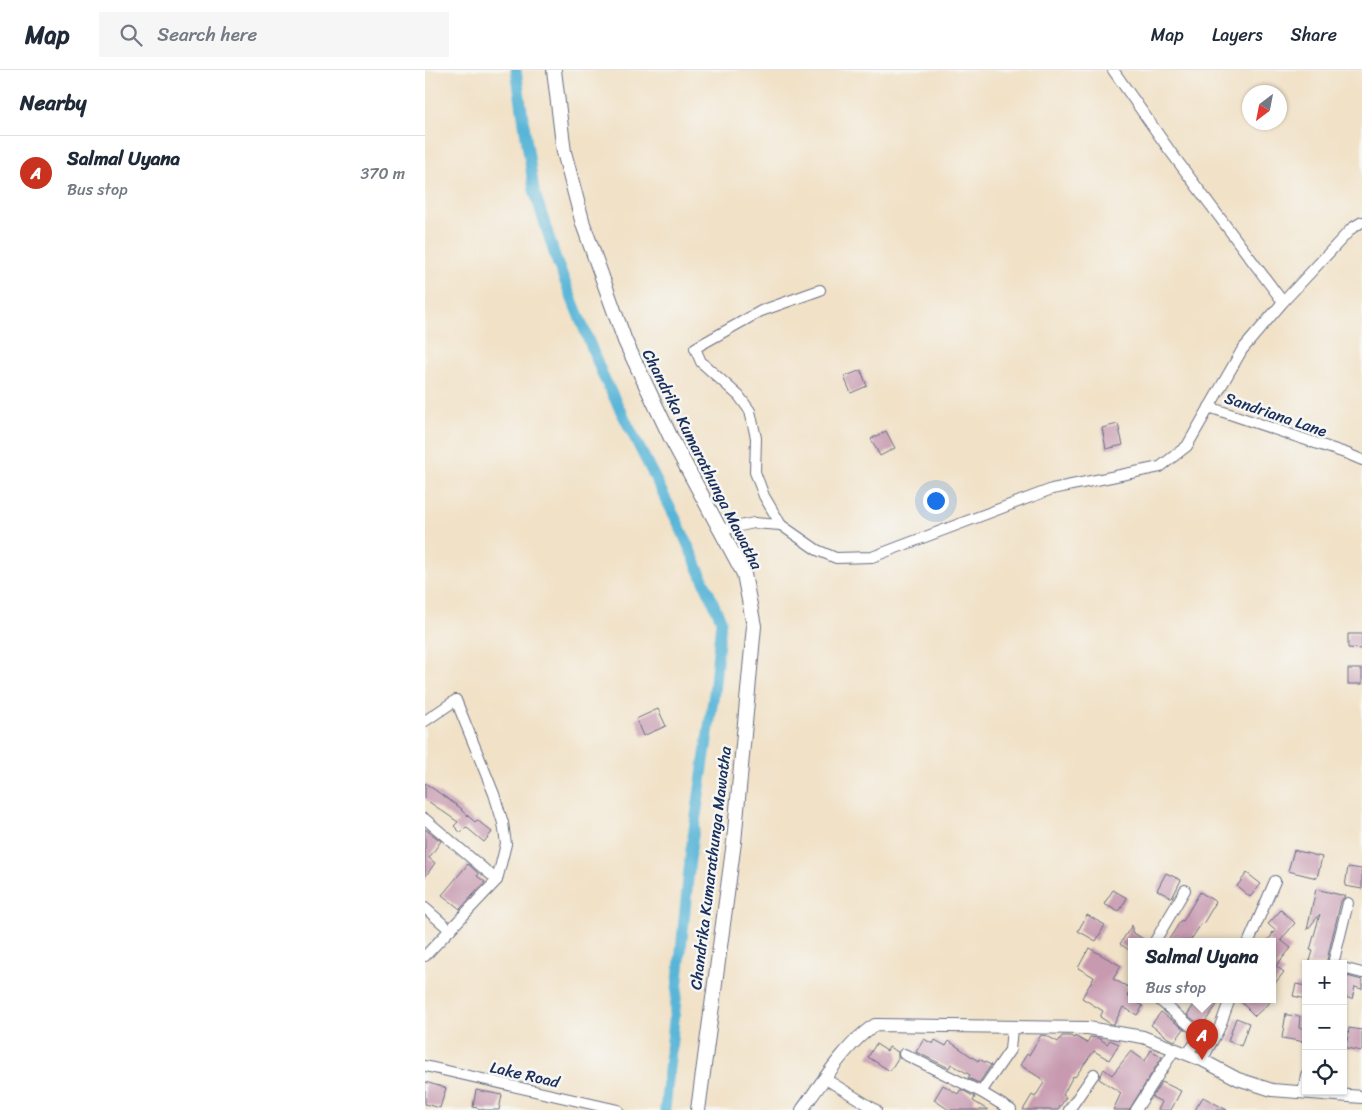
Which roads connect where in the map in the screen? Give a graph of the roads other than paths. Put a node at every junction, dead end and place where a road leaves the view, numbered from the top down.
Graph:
1 (554, 70) edge
2 (1113, 70) edge
3 (1362, 222) edge
4 (820, 290) dead end
5 (1283, 302) junction
6 (1209, 407) junction
7 (1362, 460) edge
8 (781, 526) junction
9 (721, 530) junction
10 (425, 720) edge
11 (425, 819) edge
12 (497, 880) junction
13 (1275, 881) dead end
14 (1185, 890) dead end
15 (1348, 903) dead end
16 (425, 908) edge
17 (450, 930) junction
18 (1157, 938) edge
19 (1250, 938) edge
20 (425, 956) edge
21 (1334, 960) edge
22 (1347, 969) edge
23 (1362, 973) edge
24 (1163, 1003) edge
25 (1228, 1003) edge
26 (1012, 1028) junction
27 (1181, 1051) junction
28 (904, 1054) dead end
29 (1202, 1060) junction
30 (425, 1066) edge
31 (1094, 1074) dead end
32 (824, 1078) junction
33 (981, 1092) junction
34 (1302, 1092) edge
35 (1347, 1095) edge
36 (1362, 1096) edge
37 (618, 1110) edge
38 (698, 1110) edge
39 (802, 1110) edge
40 (876, 1110) edge
41 (1011, 1110) edge
42 (1069, 1110) edge
43 (1136, 1110) edge

1 - 9 main road, Chandrika Kumarathunga Mawatha
2 - 5 street
3 - 5 street
4 - 8 street
5 - 6 street
6 - 7 street, Sandriana Lane
6 - 8 street
8 - 9 street
9 - 38 main road, Chandrika Kumarathunga Mawatha
10 - 12 street
11 - 12 street
12 - 17 street
13 - 19 street
14 - 18 street
15 - 21 street
16 - 17 street
17 - 20 street
22 - 23 street
24 - 27 street
25 - 29 street
26 - 27 street
26 - 32 street
26 - 33 street
27 - 29 street
27 - 43 street
28 - 33 street
29 - 34 street
30 - 37 street, Lake Road
31 - 42 street
32 - 39 street
32 - 40 street
33 - 41 street
35 - 36 street

